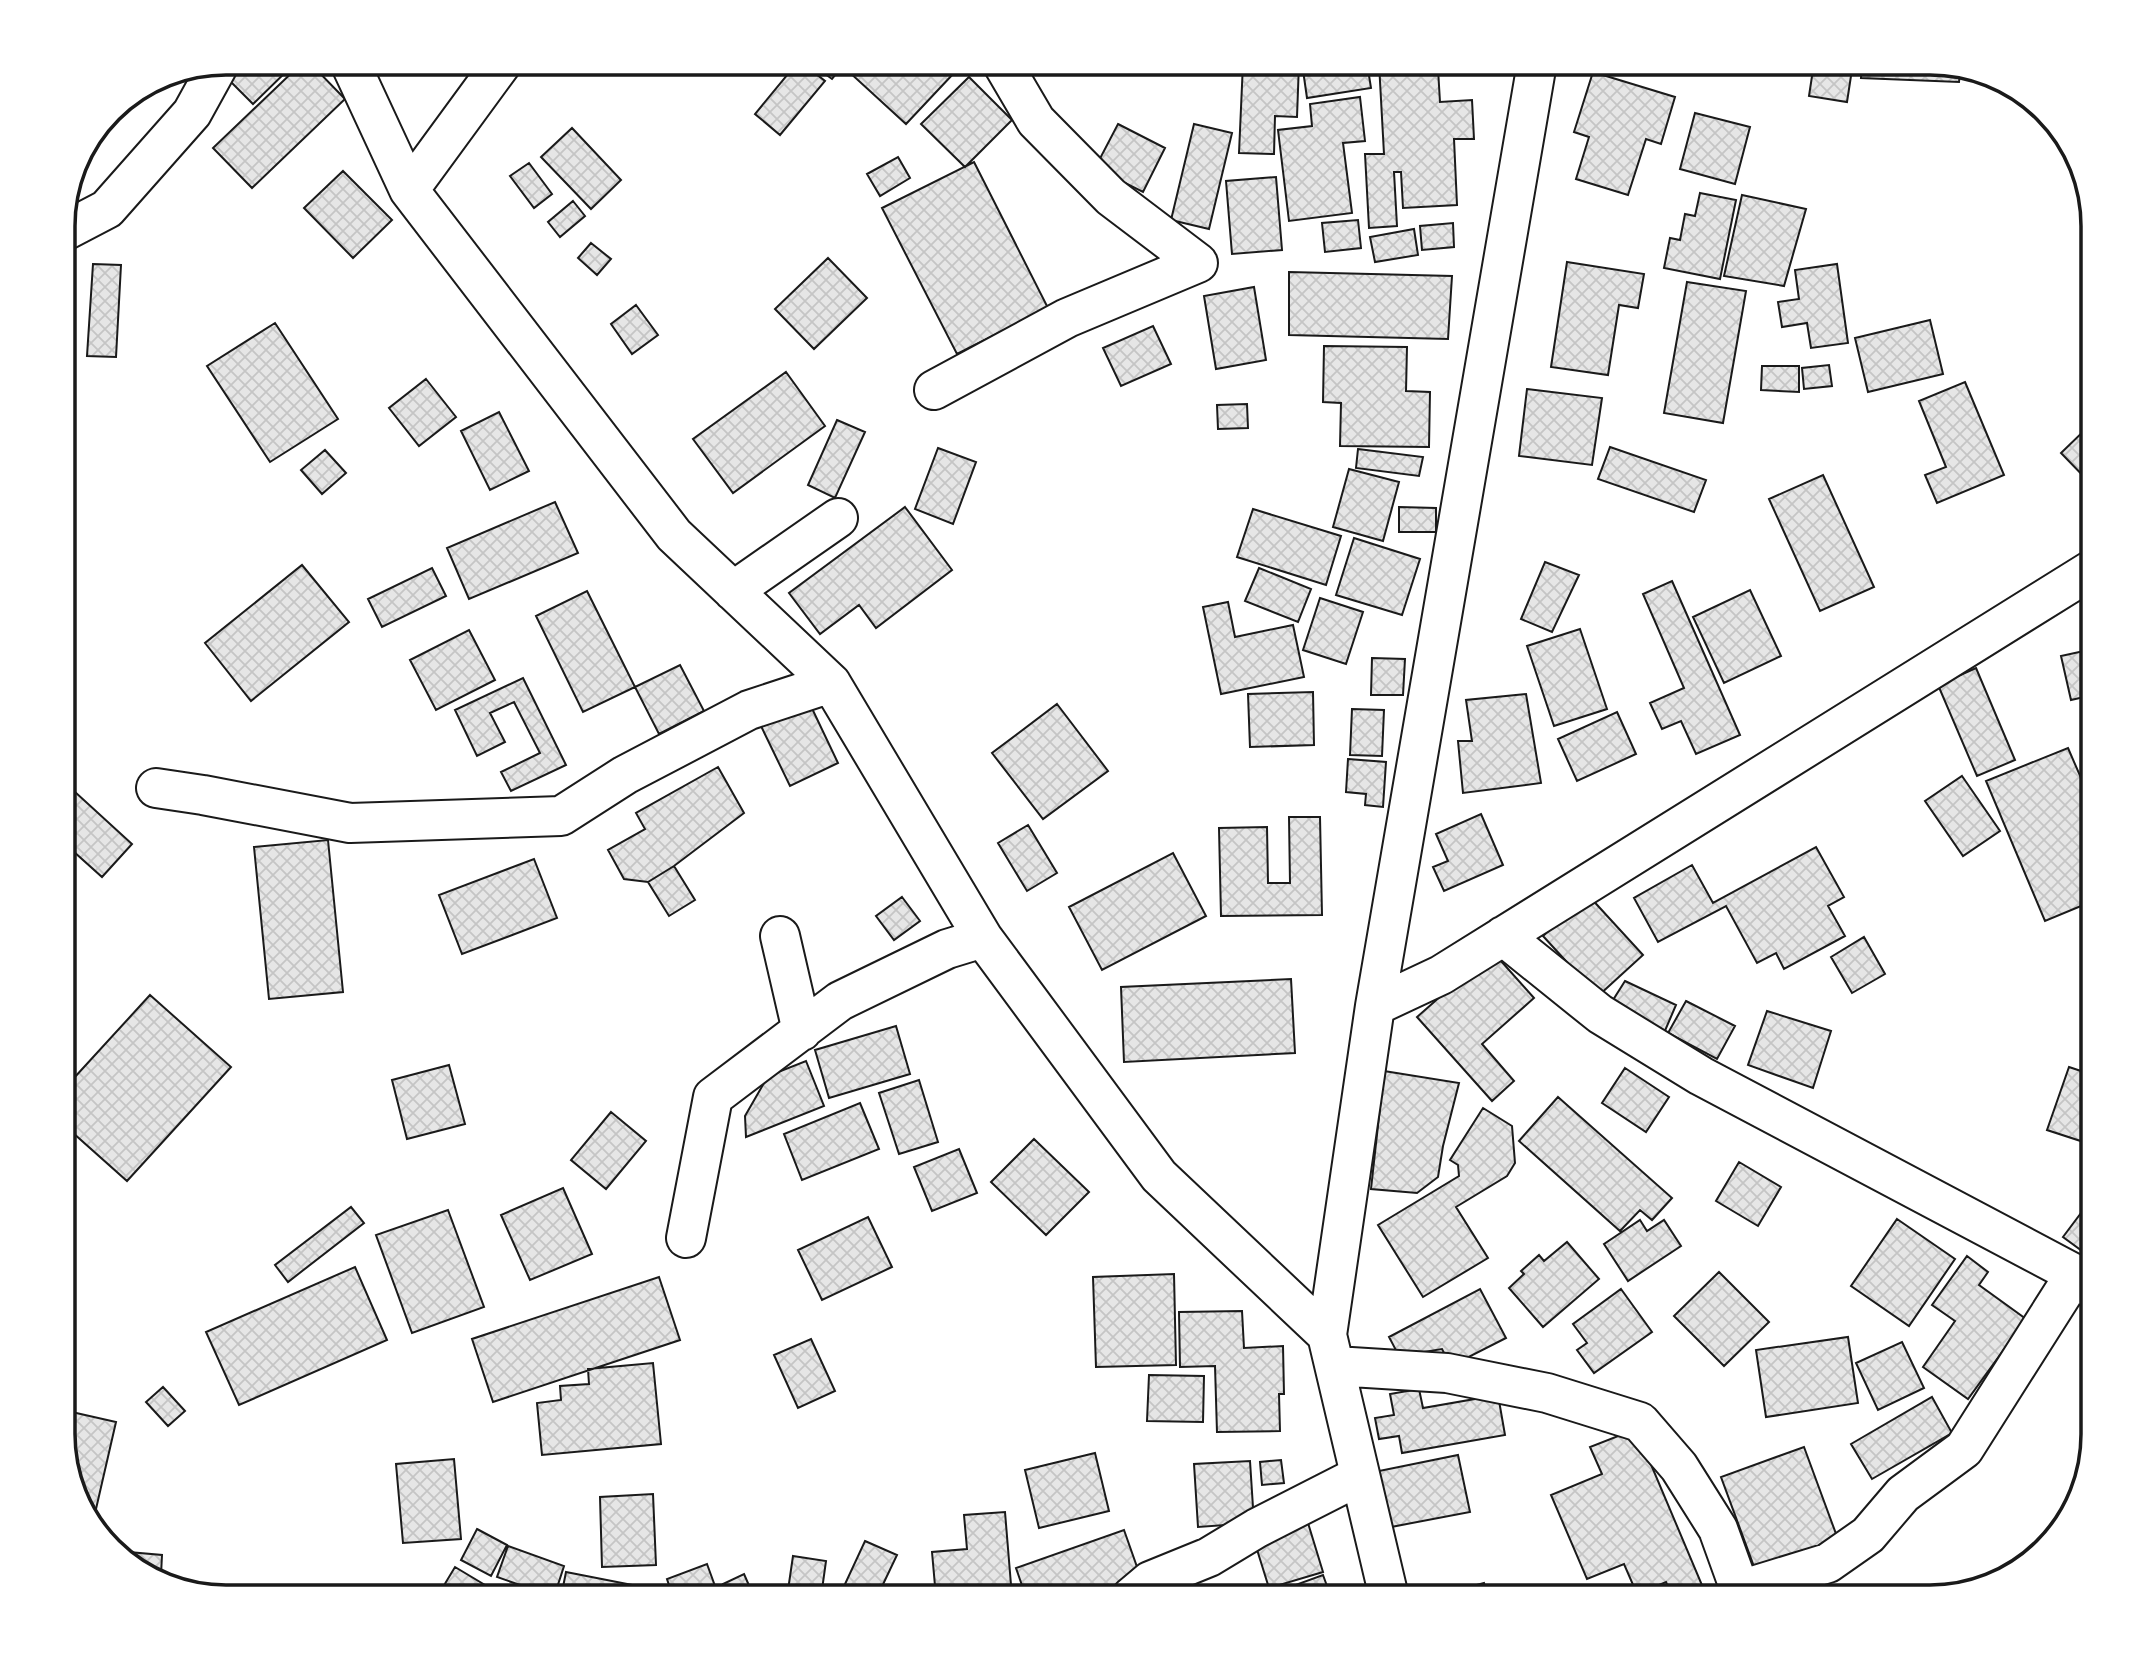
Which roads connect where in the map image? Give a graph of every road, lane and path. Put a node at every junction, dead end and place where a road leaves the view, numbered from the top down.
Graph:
1 (1535, 75) edge
2 (212, 76) edge
3 (356, 76) edge
4 (493, 76) edge
5 (1009, 76) edge
6 (409, 190) junction
7 (76, 225) edge
8 (934, 390) dead end
9 (838, 518) dead end
10 (2081, 576) edge
11 (733, 591) junction
12 (831, 684) junction
13 (156, 788) dead end
14 (780, 936) dead end
15 (1503, 936) junction
16 (983, 938) junction
17 (1374, 1006) junction
18 (802, 1031) junction
19 (686, 1238) dead end
20 (2081, 1280) edge
21 (2081, 1286) edge
22 (1331, 1350) junction
23 (1360, 1476) junction
24 (1145, 1585) edge
25 (1386, 1585) edge
26 (1736, 1585) edge
27 (1763, 1585) edge

1 - 17 street
2 - 7 street
3 - 6 street
4 - 6 street
5 - 8 street
6 - 11 street
9 - 11 street
10 - 15 street
11 - 12 street
12 - 13 street
12 - 16 street
14 - 18 street
15 - 17 street
15 - 20 street
16 - 18 street
16 - 22 street
17 - 22 street
18 - 19 street
21 - 27 street
22 - 23 street
22 - 26 street
23 - 24 street
23 - 25 street

